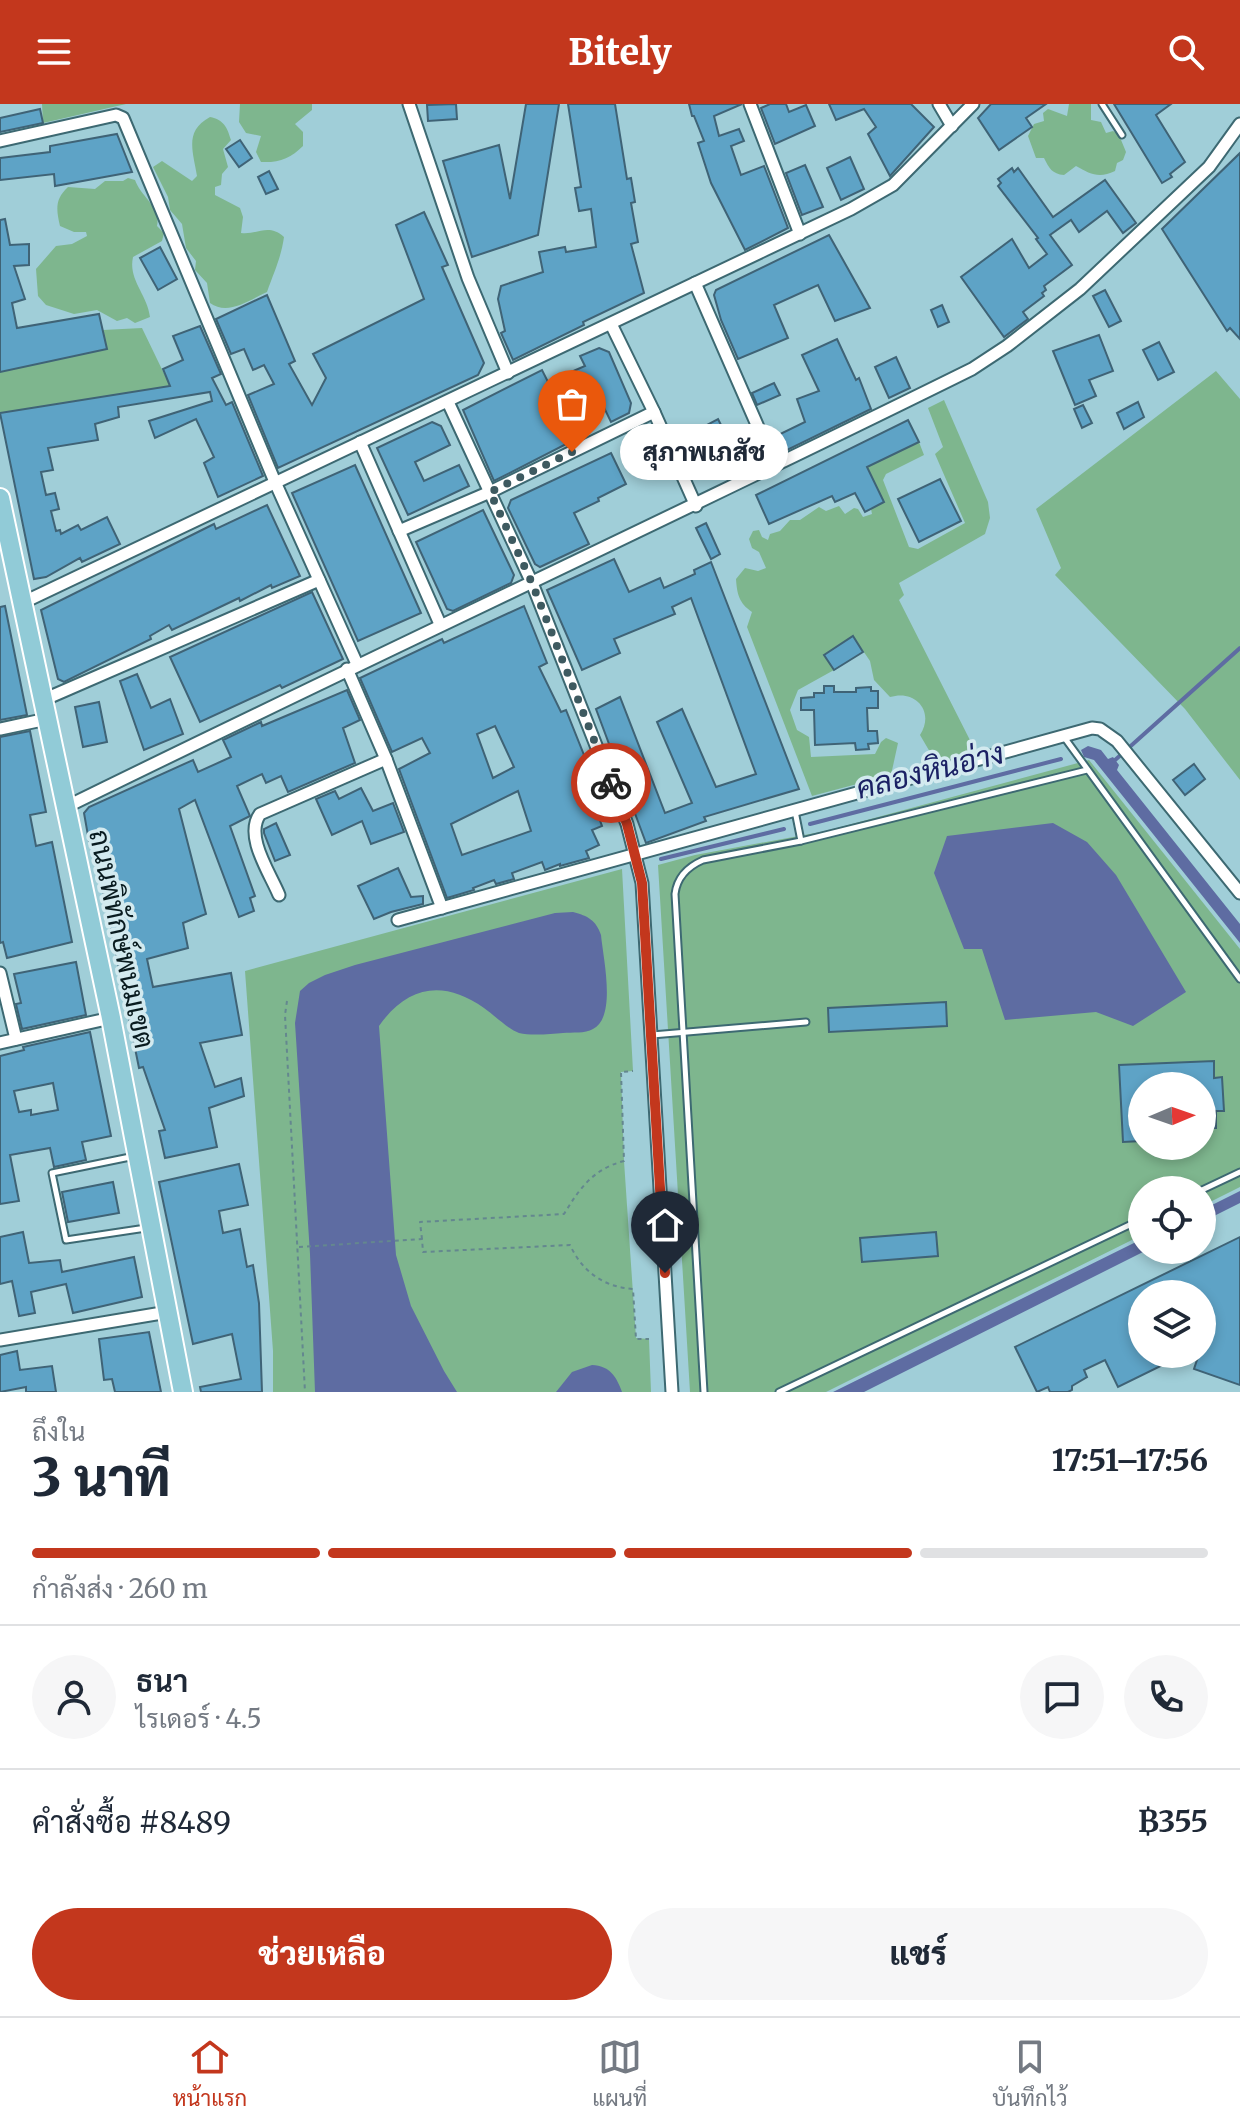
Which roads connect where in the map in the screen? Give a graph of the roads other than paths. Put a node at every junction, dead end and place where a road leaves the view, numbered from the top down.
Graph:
1 (409, 104) edge
2 (750, 104) edge
3 (939, 104) edge
4 (973, 104) edge
5 (1102, 104) edge
6 (1240, 124) edge
7 (952, 126) junction
8 (1122, 135) dead end
9 (0, 141) edge
10 (800, 234) junction
11 (695, 283) junction
12 (611, 324) junction
13 (508, 373) junction
14 (448, 402) junction
15 (654, 412) junction
16 (360, 442) junction
17 (775, 466) junction
18 (275, 482) junction
19 (490, 492) junction
20 (0, 498) edge
21 (696, 506) junction
22 (399, 531) junction
23 (319, 580) junction
24 (532, 583) junction
25 (22, 603) junction
26 (440, 624) junction
27 (352, 666) junction
28 (43, 700) junction
29 (47, 719) junction
30 (0, 729) edge
31 (1062, 735) junction
32 (386, 759) junction
33 (1087, 770) junction
34 (66, 807) junction
35 (795, 811) junction
36 (801, 841) junction
37 (636, 854) junction
38 (1240, 893) edge
39 (279, 895) dead end
40 (442, 908) junction
41 (398, 920) dead end
42 (0, 973) edge
43 (1240, 979) edge
44 (111, 1018) junction
45 (806, 1022) dead end
46 (684, 1032) junction
47 (651, 1035) junction
48 (16, 1039) junction
49 (0, 1043) edge
50 (137, 1155) junction
51 (1240, 1172) edge
52 (1216, 1183) edge
53 (1128, 1226) edge
54 (151, 1227) junction
55 (168, 1312) junction
56 (0, 1340) edge
57 (183, 1392) edge
58 (672, 1392) edge
59 (704, 1392) edge
60 (779, 1392) edge

1 - 13 street
2 - 10 street
3 - 7 street
4 - 7 street
5 - 8 lane
6 - 17 street
7 - 10 street
9 - 18 street
10 - 11 street
11 - 12 street
11 - 17 street
12 - 13 street
12 - 15 street
13 - 14 street
14 - 16 street
14 - 19 street
15 - 19 street
15 - 21 street
16 - 18 street
16 - 22 street
17 - 21 street
18 - 23 street
18 - 25 street
19 - 22 street
19 - 24 street
20 - 25 main road, ถนนพิทักษ์พนมเขต
21 - 24 street
22 - 26 street
23 - 27 street
23 - 28 street
24 - 26 street
24 - 37 street
25 - 28 main road, ถนนพิทักษ์พนมเขต
26 - 27 street
27 - 32 street
27 - 34 street
28 - 29 main road, ถนนพิทักษ์พนมเขต
29 - 30 street
29 - 34 main road, ถนนพิทักษ์พนมเขต
31 - 33 lane
31 - 35 street
31 - 38 street
32 - 39 street
32 - 40 street
33 - 36 lane
33 - 43 lane
34 - 44 main road, ถนนพิทักษ์พนมเขต
35 - 36 lane
35 - 37 street
36 - 46 lane
37 - 40 street
37 - 47 street
40 - 41 street
42 - 48 street
44 - 48 street
44 - 50 main road, ถนนพิทักษ์พนมเขต
45 - 46 lane
46 - 47 lane
46 - 59 lane
47 - 58 street
48 - 49 street
50 - 54 main road, ถนนพิทักษ์พนมเขต
50 - 54 lane
51 - 52 lane
53 - 60 lane
54 - 55 main road, ถนนพิทักษ์พนมเขต
55 - 56 street
55 - 57 main road, ถนนพิทักษ์พนมเขต

